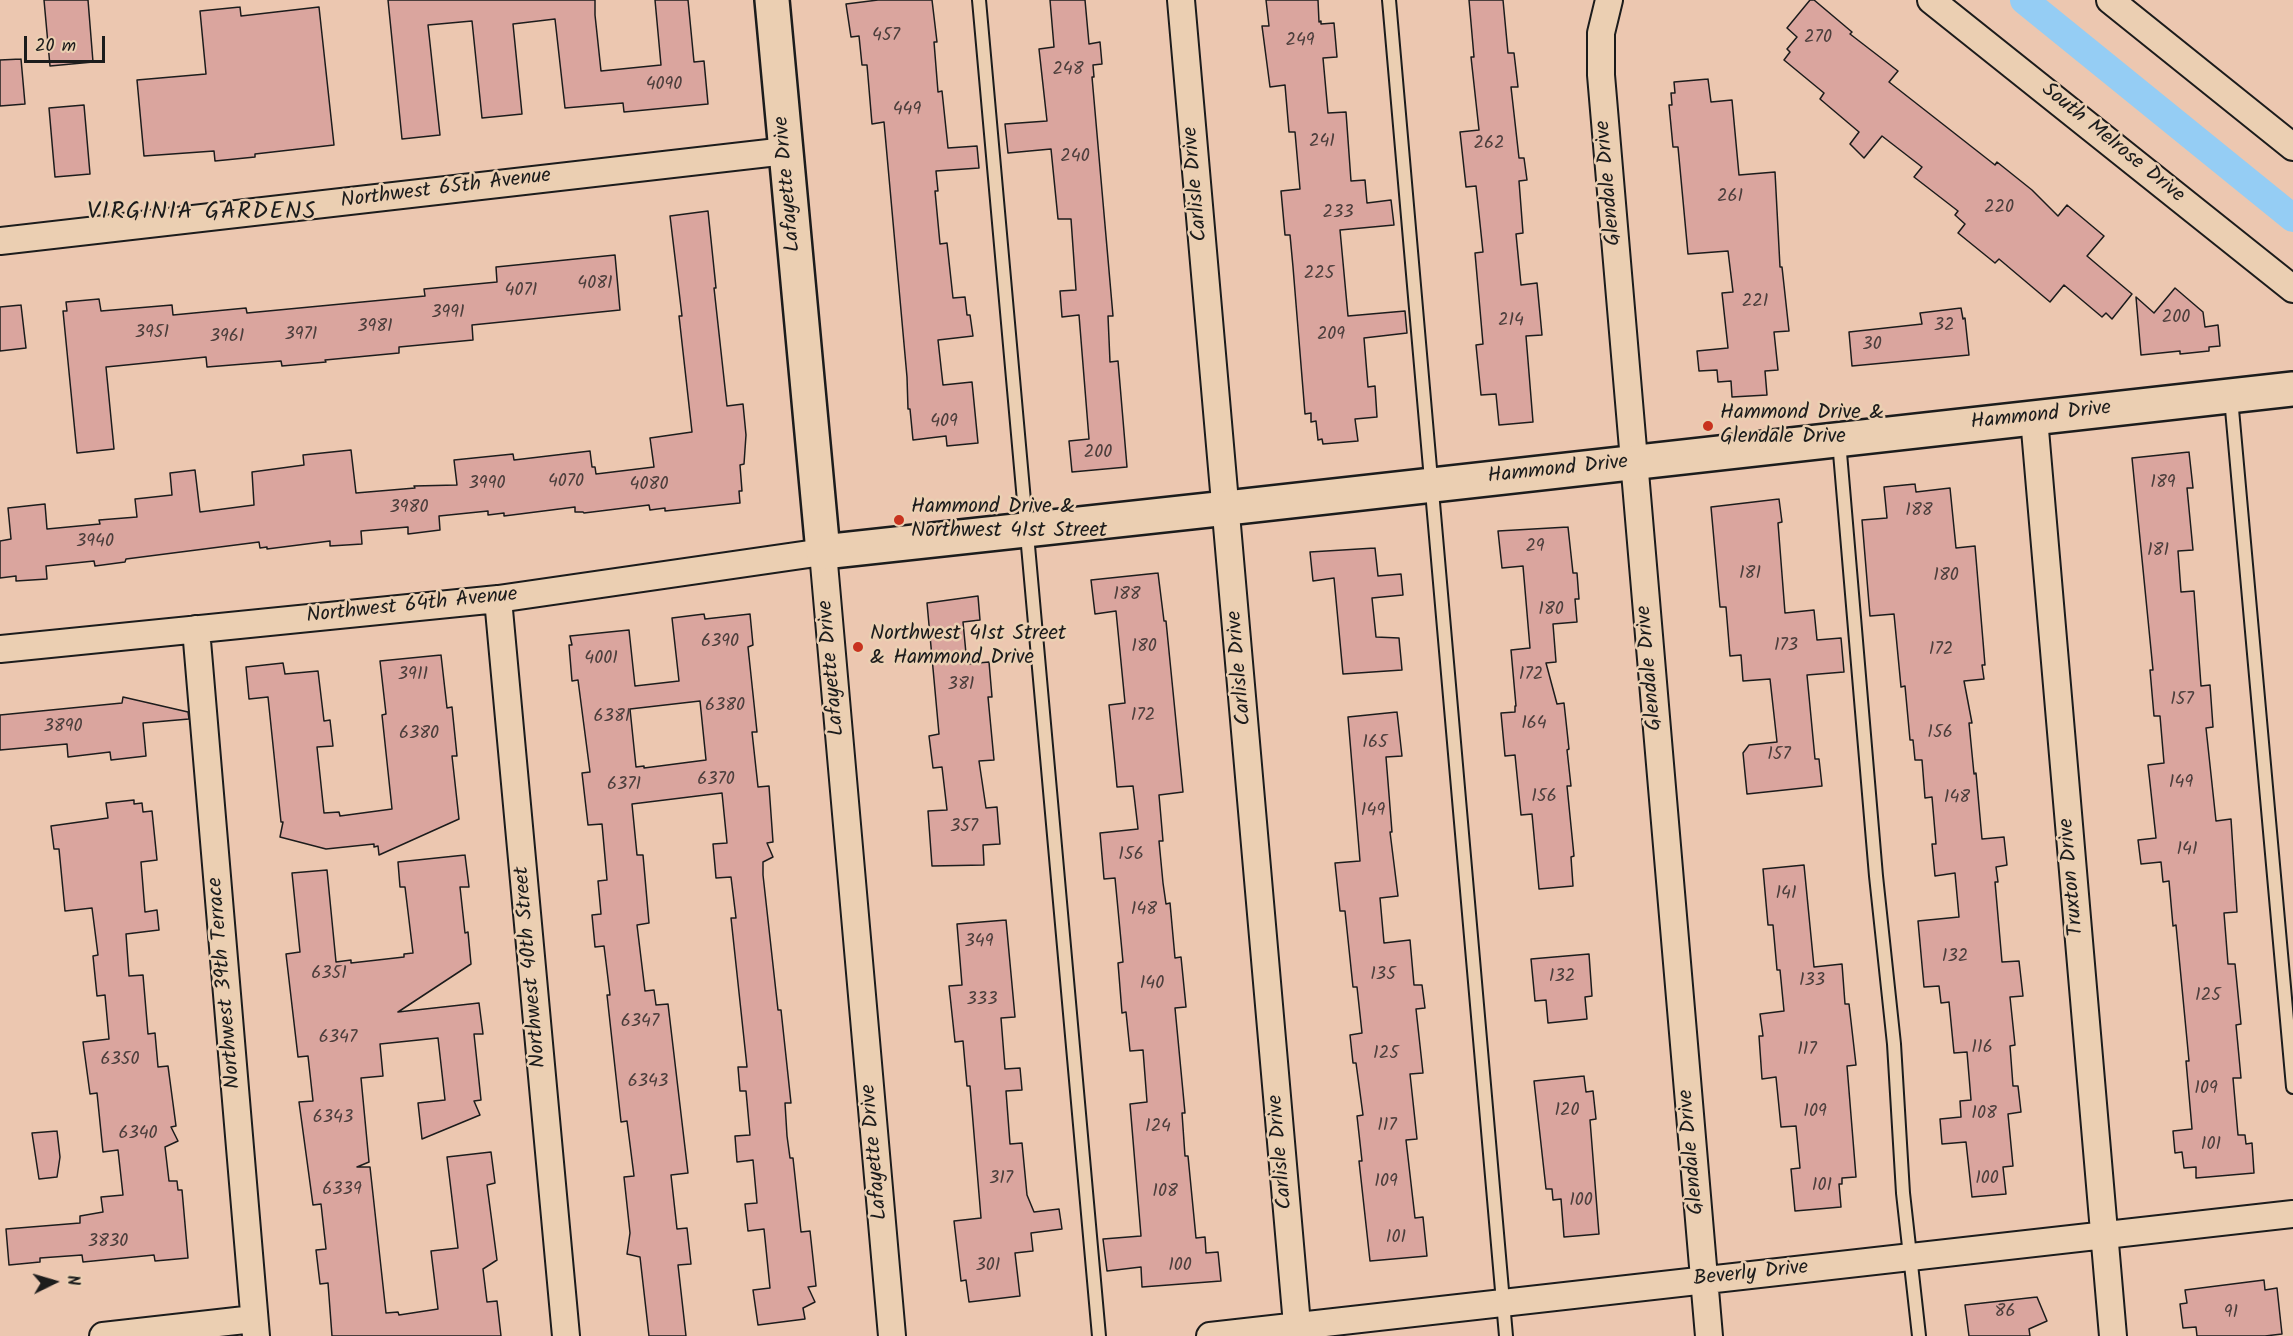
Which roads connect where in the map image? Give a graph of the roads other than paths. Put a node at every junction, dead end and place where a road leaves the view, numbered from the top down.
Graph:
1 (772, 0) edge
2 (979, 0) edge
3 (1181, 0) edge
4 (1389, 0) edge
5 (1609, 0) edge
6 (1931, 0) edge
7 (2110, 0) edge
8 (2293, 147) edge
9 (786, 151) junction
10 (0, 241) edge
11 (2293, 289) edge
12 (2293, 388) edge
13 (2231, 396) junction
14 (2034, 418) junction
15 (1839, 440) junction
16 (1634, 463) junction
17 (1432, 485) junction
18 (1227, 508) junction
19 (1026, 530) junction
20 (823, 552) junction
21 (498, 599) junction
22 (196, 629) junction
23 (0, 649) edge
24 (2293, 1087) edge
25 (2293, 1214) edge
26 (2104, 1236) junction
27 (1911, 1257) junction
28 (1704, 1281) junction
29 (1502, 1303) junction
30 (255, 1328) edge
31 (1298, 1331) edge
32 (104, 1336) edge
33 (566, 1336) edge
34 (892, 1336) edge
35 (1099, 1336) edge
36 (1210, 1336) edge
37 (1506, 1336) edge
38 (1709, 1336) edge
39 (1919, 1336) edge
40 (2113, 1336) edge

1 - 9 street, Lafayette Drive
2 - 19 lane
3 - 18 street, Carlisle Drive
4 - 17 lane
5 - 16 street, Glendale Drive
6 - 11 street, South Melrose Drive
7 - 8 street
9 - 10 street, Northwest 65th Avenue
9 - 20 street, Lafayette Drive
12 - 13 street, Hammond Drive
13 - 14 street, Hammond Drive
13 - 24 lane
14 - 15 street, Hammond Drive
14 - 26 street, Truxton Drive
15 - 16 street, Hammond Drive
15 - 27 lane
16 - 17 street, Hammond Drive
16 - 28 street, Glendale Drive
17 - 18 street, Hammond Drive
17 - 29 lane
18 - 19 street, Hammond Drive
18 - 31 street, Carlisle Drive
19 - 20 street, Hammond Drive
19 - 35 lane
20 - 21 street, Northwest 64th Avenue
20 - 34 street, Lafayette Drive
21 - 22 street, Northwest 64th Avenue
21 - 33 street, Northwest 40th Street
22 - 23 street, Northwest 64th Avenue
22 - 30 street, Northwest 39th Terrace
25 - 26 street, Beverly Drive
26 - 27 street, Beverly Drive
26 - 40 street, Truxton Drive
27 - 28 street, Beverly Drive
27 - 39 lane
28 - 29 street, Beverly Drive
28 - 38 street, Glendale Drive
29 - 31 street, Beverly Drive
29 - 37 lane
30 - 32 street
31 - 36 street, Beverly Drive

